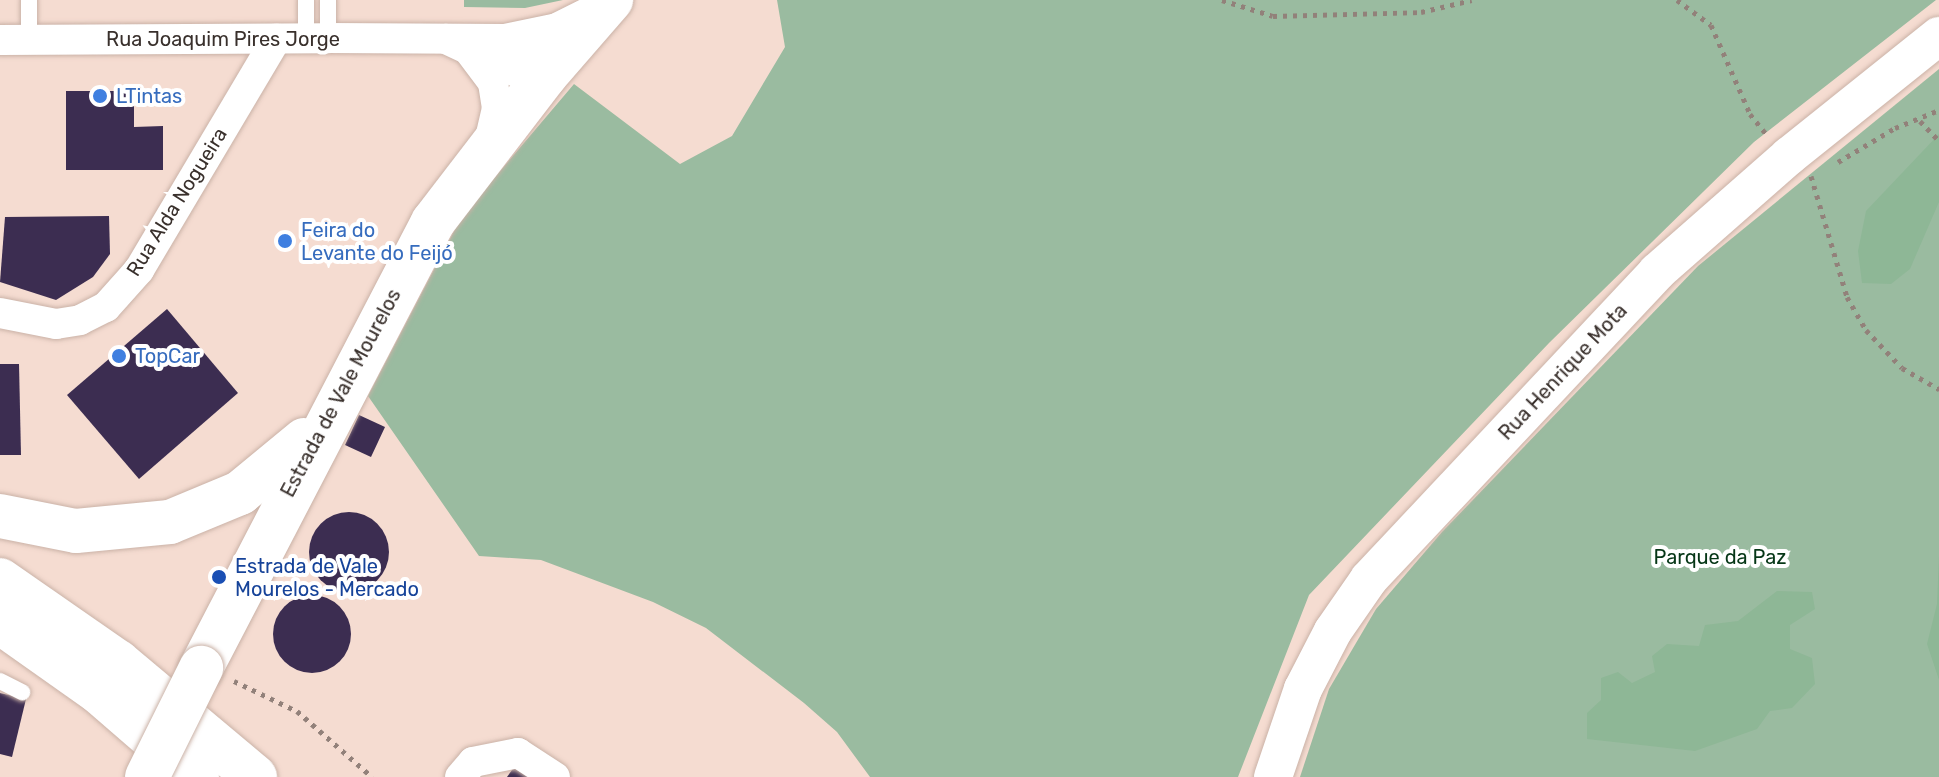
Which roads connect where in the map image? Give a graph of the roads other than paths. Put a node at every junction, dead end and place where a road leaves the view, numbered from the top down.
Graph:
1 (29, 0) edge
2 (306, 0) edge
3 (328, 0) edge
4 (610, 2) edge
5 (1939, 36) edge
6 (276, 39) junction
7 (317, 39) junction
8 (505, 39) junction
9 (15, 40) edge
10 (458, 44) junction
11 (545, 76) junction
12 (488, 147) junction
13 (0, 313) edge
14 (355, 365) junction
15 (0, 516) edge
16 (0, 580) edge
17 (0, 622) edge
18 (0, 681) edge
19 (22, 692) dead end
20 (147, 777) edge
21 (197, 777) edge
22 (255, 777) edge
23 (460, 777) edge
24 (555, 777) edge
25 (1273, 777) edge

1 - 9 lane
2 - 7 lane
3 - 7 lane
4 - 8 street, Rua Joaquim Pires Jorge
4 - 11 main road, Estrada de Vale Mourelos
5 - 25 street, Rua Henrique Mota
6 - 7 street, Rua Joaquim Pires Jorge
6 - 9 street, Rua Joaquim Pires Jorge
6 - 13 street, Rua Alda Nogueira
7 - 10 street, Rua Joaquim Pires Jorge
8 - 10 street, Rua Joaquim Pires Jorge
8 - 11 street, Rua Joaquim Pires Jorge
10 - 11 street, Rua Joaquim Pires Jorge
10 - 12 street
11 - 12 main road, Estrada de Vale Mourelos
12 - 14 main road, Estrada de Vale Mourelos
14 - 15 main road
14 - 20 main road, Estrada de Vale Mourelos, bridge
16 - 22 main road
17 - 21 main road
18 - 19 lane
23 - 24 street

